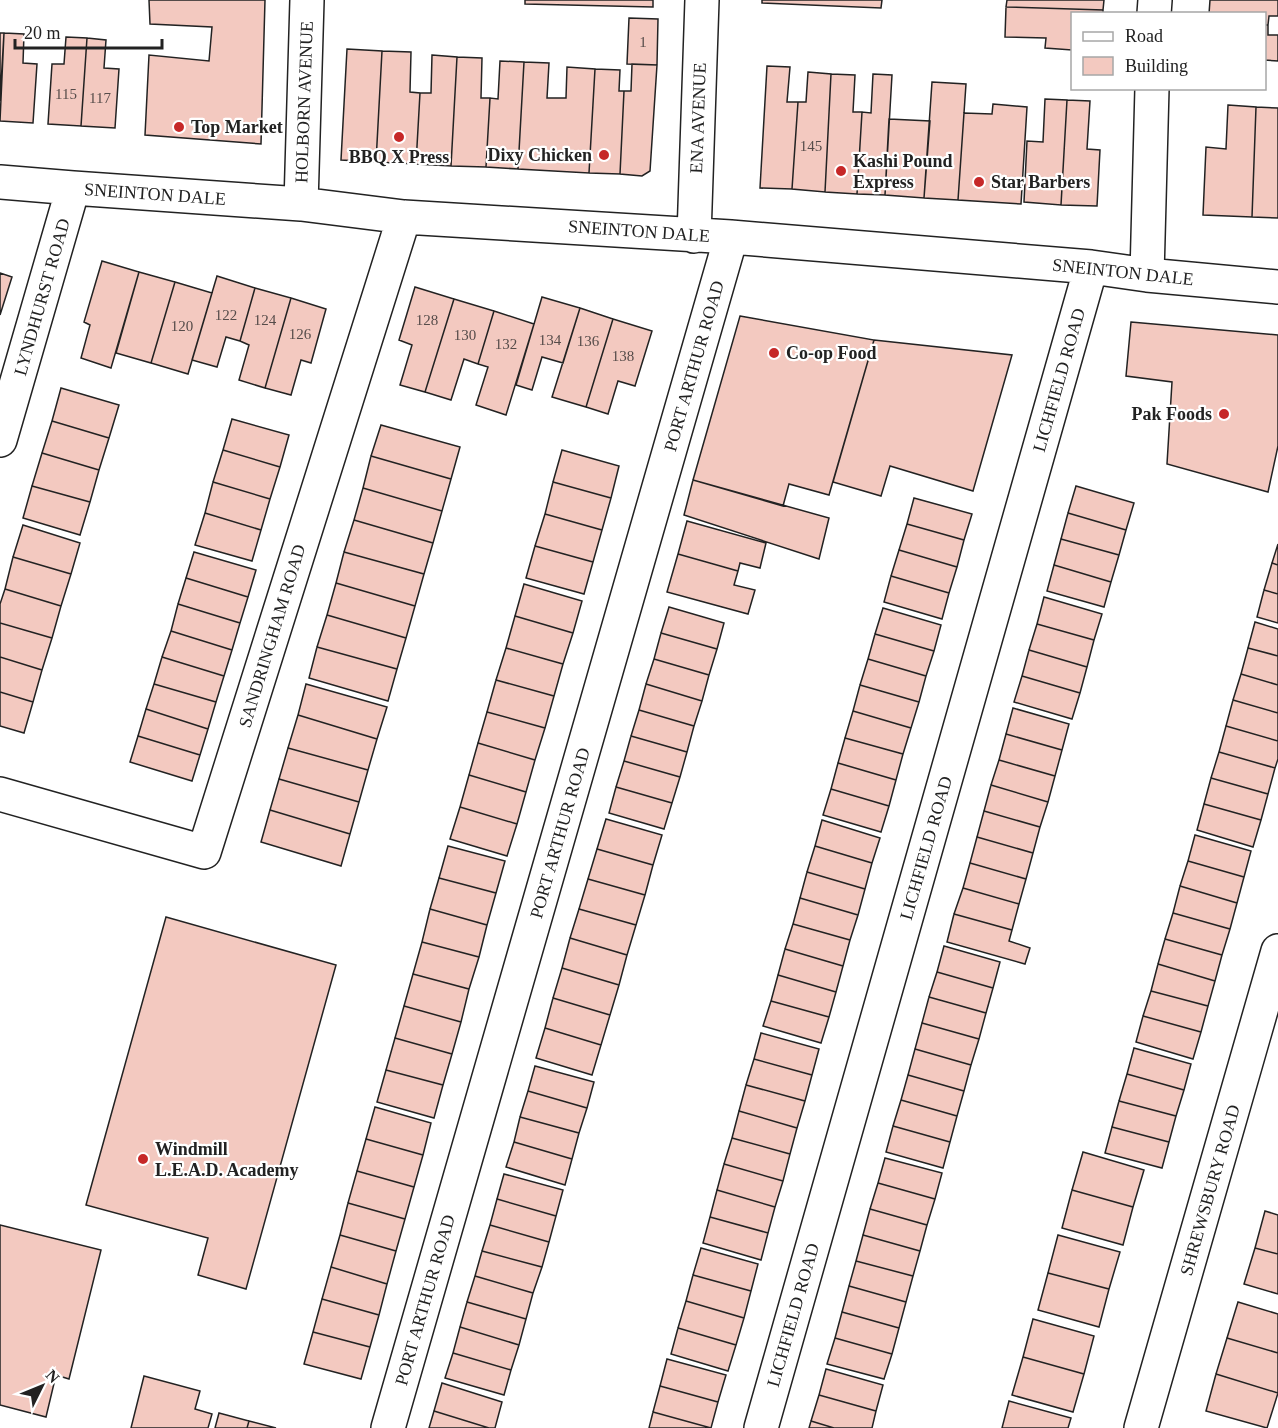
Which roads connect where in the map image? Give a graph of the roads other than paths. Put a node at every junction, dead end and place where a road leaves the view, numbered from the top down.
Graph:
1 (307, 0) edge
2 (702, 0) edge
3 (1152, 90) edge
4 (0, 182) edge
5 (73, 188) junction
6 (301, 204) junction
7 (404, 217) junction
8 (694, 236) junction
9 (731, 237) junction
10 (1091, 267) junction
11 (1147, 275) junction
12 (1278, 287) edge
13 (0, 440) edge
14 (0, 794) edge
15 (1278, 951) edge
16 (1270, 1010) edge
17 (388, 1428) edge
18 (761, 1428) edge
19 (1141, 1428) edge

1 - 6 street, HOLBORN AVENUE
2 - 8 street, ENA AVENUE
3 - 11 street
4 - 5 street, SNEINTON DALE
5 - 6 street, SNEINTON DALE
5 - 13 street, LYNDHURST ROAD
6 - 7 street, SNEINTON DALE
7 - 8 street, SNEINTON DALE
7 - 14 street, SANDRINGHAM ROAD
8 - 9 street, SNEINTON DALE
9 - 10 street, SNEINTON DALE
9 - 17 street, PORT ARTHUR ROAD
10 - 11 street, SNEINTON DALE
10 - 18 street, LICHFIELD ROAD
11 - 12 street, SNEINTON DALE
15 - 16 street, SHREWSBURY ROAD
16 - 19 street, SHREWSBURY ROAD

